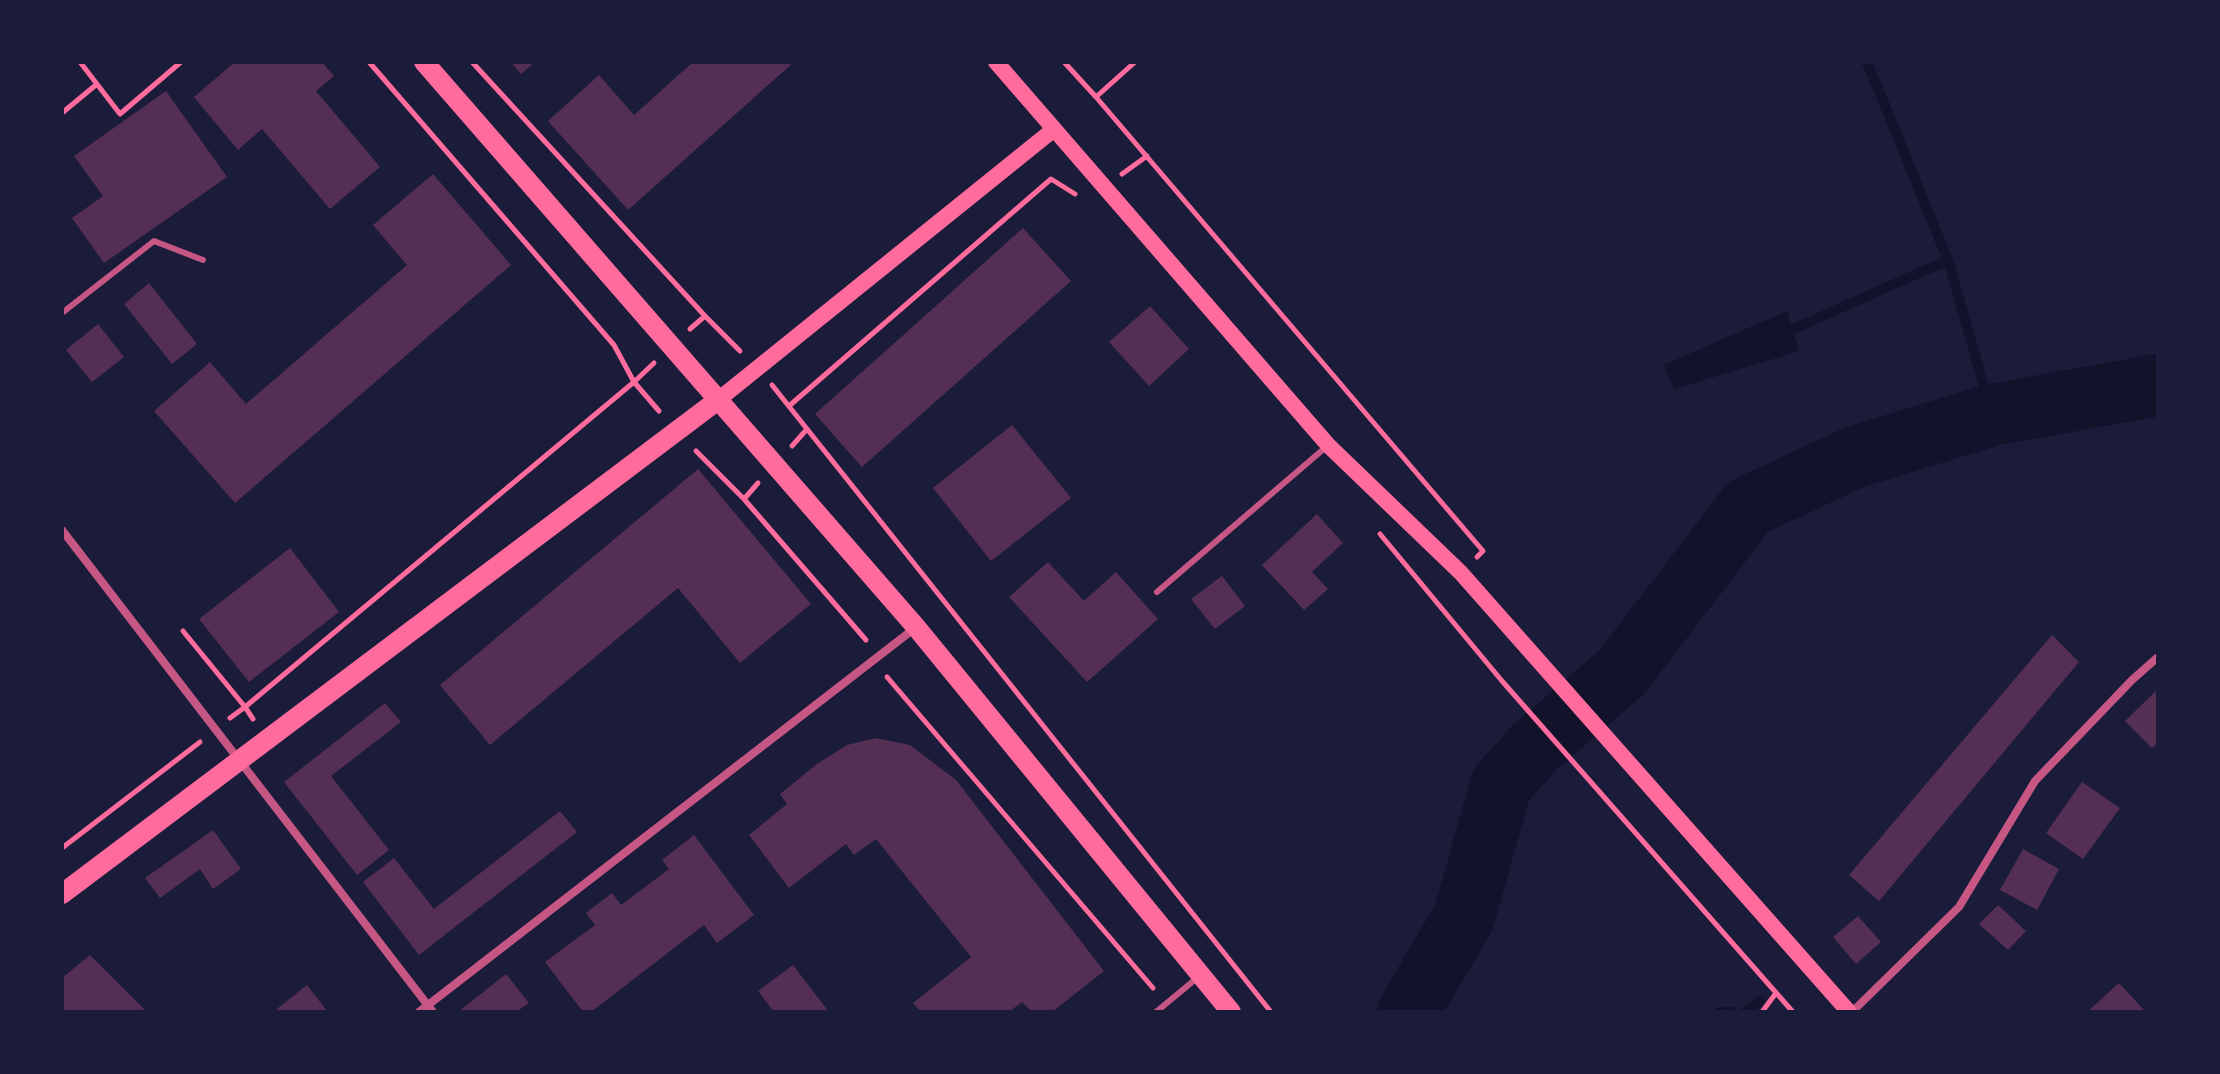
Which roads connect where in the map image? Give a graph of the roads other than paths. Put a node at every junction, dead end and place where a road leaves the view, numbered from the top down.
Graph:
1 (424, 62) edge
2 (996, 62) edge
3 (1053, 130) junction
4 (203, 260) dead end
5 (62, 313) edge
6 (718, 400) junction
7 (1328, 445) junction
8 (62, 530) edge
9 (1157, 592) dead end
10 (916, 627) junction
11 (2158, 657) edge
12 (239, 760) junction
13 (62, 894) edge
14 (1200, 975) junction
15 (431, 1009) edge
16 (419, 1012) edge
17 (1156, 1012) edge
18 (1231, 1012) edge
19 (1850, 1012) edge

1 - 6 main road
2 - 3 main road
3 - 6 main road
3 - 7 main road
4 - 5 lane
6 - 10 main road
6 - 12 main road
7 - 9 lane
7 - 19 main road
8 - 12 street
10 - 14 main road
10 - 15 street
11 - 19 street
12 - 13 main road
12 - 15 street
14 - 17 lane
14 - 18 main road
15 - 16 street

